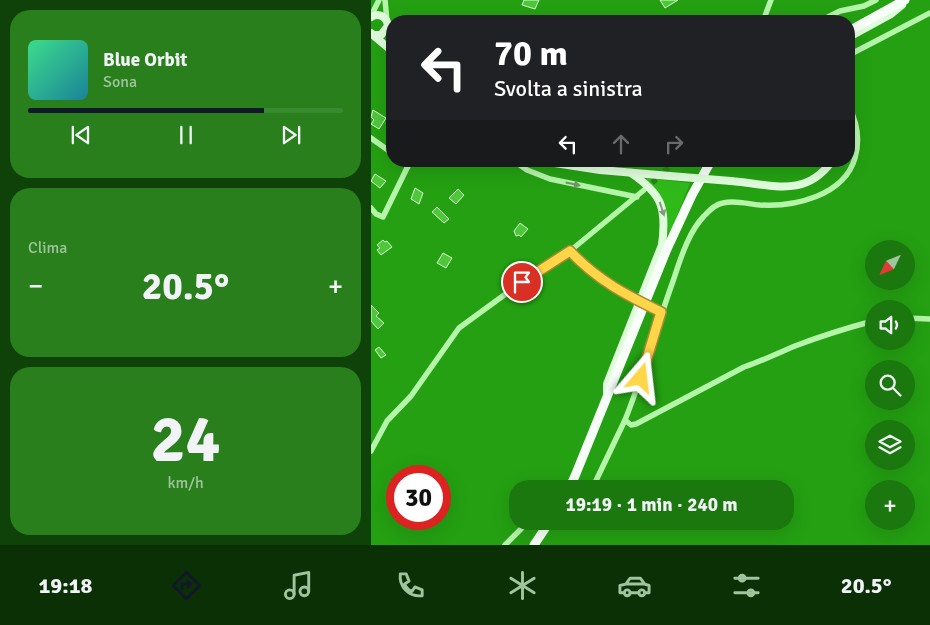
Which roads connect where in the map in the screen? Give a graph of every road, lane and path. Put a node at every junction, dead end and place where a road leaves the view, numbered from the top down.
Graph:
1 (379, 0) edge
2 (385, 0) edge
3 (771, 0) edge
4 (876, 0) edge
5 (905, 0) edge
6 (909, 0) edge
7 (889, 8) junction
8 (930, 13) edge
9 (386, 15) edge
10 (765, 15) edge
11 (832, 15) edge
12 (371, 16) edge
13 (386, 21) edge
14 (855, 23) edge
15 (855, 28) edge
16 (386, 31) edge
17 (371, 33) edge
18 (855, 34) edge
19 (386, 47) edge
20 (855, 52) edge
21 (855, 120) edge
22 (371, 140) edge
23 (386, 149) edge
24 (855, 158) edge
25 (408, 167) edge
26 (523, 167) edge
27 (581, 167) edge
28 (707, 167) edge
29 (828, 167) edge
30 (851, 167) edge
31 (631, 174) junction
32 (644, 190) tunnel mouth
33 (637, 197) junction
34 (371, 208) edge
35 (570, 251) junction
36 (661, 312) junction
37 (915, 318) edge
38 (930, 319) edge
39 (865, 323) edge
40 (607, 397) junction
41 (625, 420) junction
42 (371, 451) edge
43 (573, 480) edge
44 (596, 480) edge
45 (520, 530) edge
46 (544, 530) edge
47 (505, 545) edge
48 (534, 545) edge

1 - 12 street
2 - 9 street
3 - 10 street
4 - 11 street
5 - 7 main road
6 - 18 main road
7 - 14 main road
7 - 15 main road
8 - 20 street
12 - 13 main road
16 - 17 main road
17 - 19 main road
21 - 24 street
22 - 23 street
25 - 34 street
26 -> 33 street
27 - 31 main road
28 - 40 main road
29 - 31 main road, bridge
30 - 36 street
31 -> 40 main road
32 - 33 street
33 - 35 street
35 - 36 street, bridge
35 - 42 street
36 - 41 street
37 - 38 street
39 - 41 street
40 - 43 main road
41 - 44 street
45 - 47 street
46 - 48 main road

